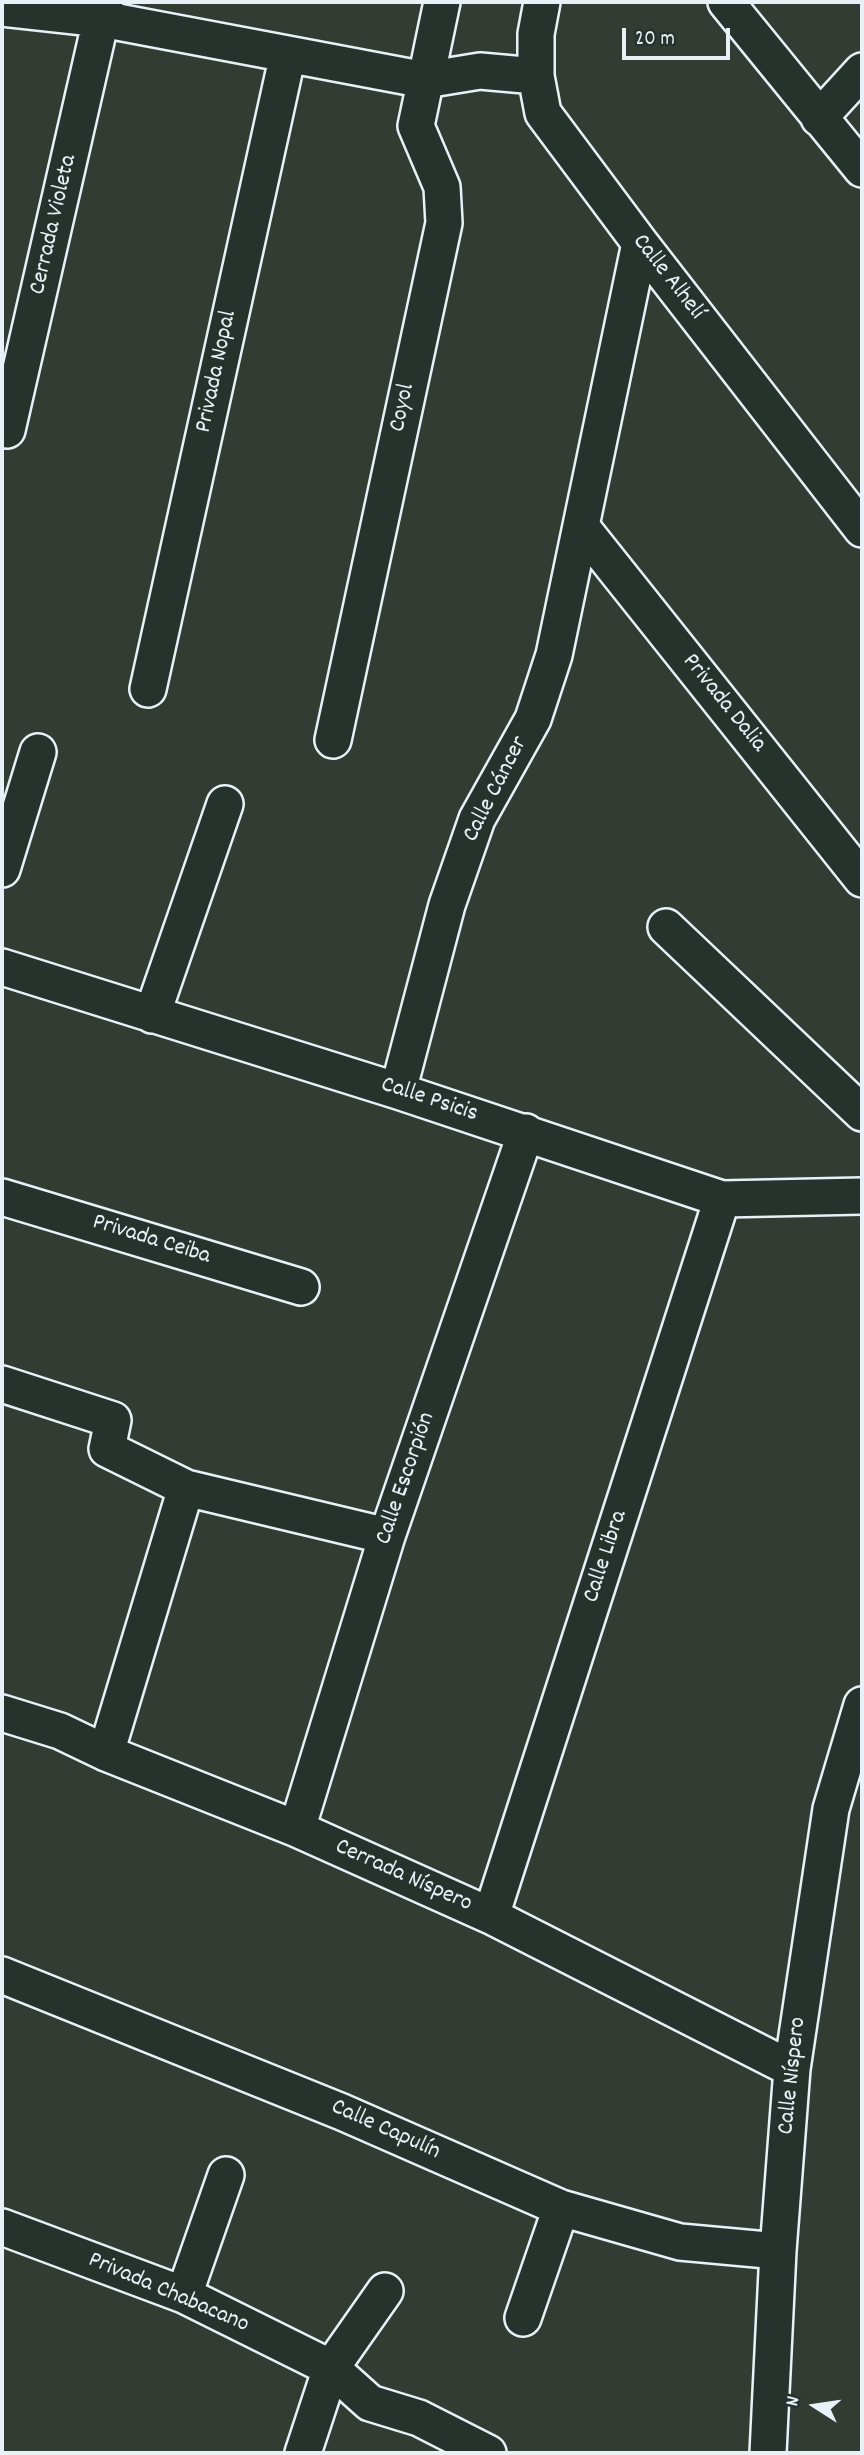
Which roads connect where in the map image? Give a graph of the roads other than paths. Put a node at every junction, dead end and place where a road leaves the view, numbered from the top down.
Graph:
1 (442, 2) edge
2 (542, 2) edge
3 (726, 2) edge
4 (2, 8) edge
5 (104, 10) edge
6 (288, 54) junction
7 (862, 71) edge
8 (536, 76) junction
9 (425, 80) junction
10 (818, 118) junction
11 (862, 169) edge
12 (640, 243) junction
13 (8, 430) dead end
14 (856, 507) edge
15 (583, 529) junction
16 (148, 689) dead end
17 (334, 740) dead end
18 (38, 752) dead end
19 (225, 804) dead end
20 (2, 869) edge
21 (862, 879) edge
22 (666, 927) dead end
23 (2, 967) edge
24 (152, 1016) junction
25 (398, 1091) junction
26 (862, 1113) edge
27 (526, 1132) junction
28 (2, 1196) edge
29 (862, 1196) edge
30 (722, 1199) junction
31 (301, 1287) dead end
32 (2, 1384) edge
33 (186, 1488) junction
34 (387, 1536) junction
35 (862, 1705) edge
36 (2, 1713) edge
37 (106, 1753) junction
38 (297, 1829) junction
39 (491, 1916) junction
40 (2, 1975) edge
41 (792, 2069) junction
42 (226, 2175) dead end
43 (561, 2208) junction
44 (2, 2227) edge
45 (778, 2251) junction
46 (385, 2291) dead end
47 (184, 2295) junction
48 (523, 2318) dead end
49 (331, 2368) junction
50 (303, 2453) edge
51 (488, 2453) edge
52 (768, 2453) edge

1 - 9 street
2 - 8 street, Calle Alhelí
3 - 10 street
4 - 5 street
5 - 6 street
5 - 13 street, Cerrada Violeta
6 - 9 street
6 - 16 street, Privada Nopal
7 - 10 street
8 - 9 street
8 - 12 street, Calle Alhelí
9 - 17 street, Coyol
10 - 11 street
12 - 14 street, Calle Alhelí
12 - 15 street, Calle Cáncer
15 - 21 street, Privada Dalia
15 - 25 street, Calle Cáncer
18 - 20 street
19 - 24 street
22 - 26 street
23 - 24 street, Calle Psicis
24 - 25 street, Calle Psicis
25 - 27 street, Calle Psicis
27 - 30 street, Calle Psicis
27 - 34 street, Calle Escorpión
28 - 31 street, Privada Ceiba
29 - 30 street, Calle Psicis
30 - 39 street, Calle Libra
32 - 33 street
33 - 34 street
33 - 37 street
34 - 38 street, Calle Escorpión
35 - 41 street, Calle Níspero
36 - 37 street, Cerrada Níspero
37 - 38 street, Cerrada Níspero
38 - 39 street, Cerrada Níspero
39 - 41 street, Cerrada Níspero
40 - 43 street, Calle Capulín
41 - 45 street, Calle Níspero
42 - 47 street
43 - 45 street, Calle Capulín
43 - 48 street
44 - 47 street, Privada Chabacano
45 - 52 street, Calle Níspero
46 - 49 street
47 - 49 street, Privada Chabacano
49 - 50 street
49 - 51 street, Privada Chabacano

